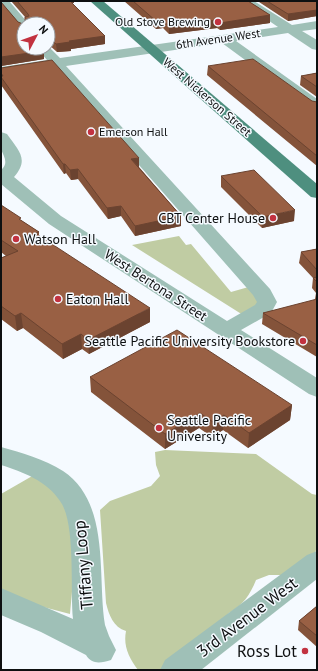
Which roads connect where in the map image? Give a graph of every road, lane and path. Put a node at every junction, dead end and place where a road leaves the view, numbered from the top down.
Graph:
1 (3, 1) edge
2 (96, 1) edge
3 (246, 1) edge
4 (16, 16) edge
5 (317, 25) edge
6 (290, 29) junction
7 (225, 39) junction
8 (317, 46) edge
9 (152, 49) junction
10 (50, 56) edge
11 (57, 63) junction
12 (1, 71) edge
13 (317, 106) edge
14 (1, 137) edge
15 (2, 176) edge
16 (317, 193) edge
17 (226, 330) junction
18 (317, 389) edge
19 (1, 456) edge
20 (315, 568) edge
21 (1, 601) edge
22 (176, 670) edge

1 - 4 street
2 - 9 main road, West Nickerson Street
3 - 6 street
5 - 6 street, 6th Avenue West
6 - 7 street, 6th Avenue West
6 - 8 street
7 - 9 street, 6th Avenue West
7 - 13 street
9 - 11 street, 6th Avenue West
9 - 16 main road, West Nickerson Street
10 - 11 street
11 - 12 street, 6th Avenue West
11 - 17 street
14 - 15 street
15 - 17 street, West Bertona Street
17 - 18 street, West Bertona Street
19 - 21 street, Tiffany Loop
20 - 22 street, 3rd Avenue West

